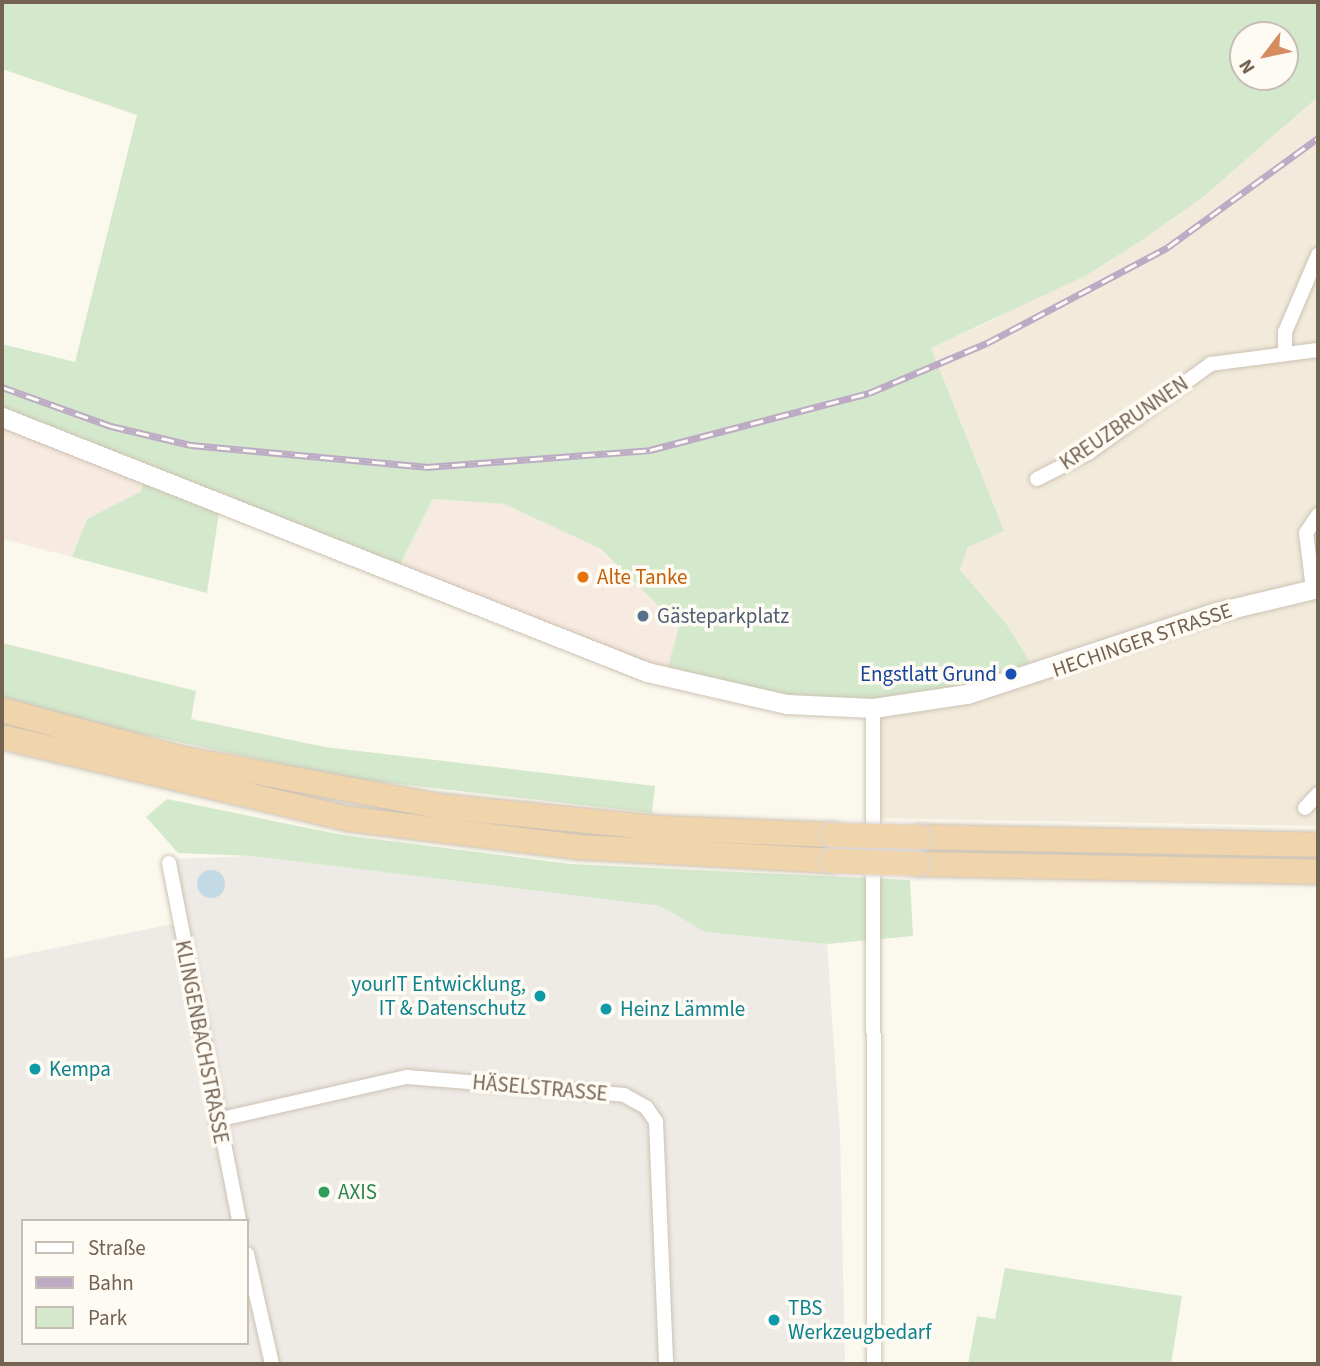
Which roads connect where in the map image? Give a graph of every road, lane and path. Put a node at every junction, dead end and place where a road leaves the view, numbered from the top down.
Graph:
1 (1318, 255) edge
2 (1318, 350) edge
3 (1285, 353) junction
4 (2, 417) edge
5 (1037, 479) dead end
6 (1318, 515) edge
7 (1316, 588) edge
8 (873, 708) junction
9 (2, 710) edge
10 (2, 737) edge
11 (1318, 794) edge
12 (1305, 808) dead end
13 (1318, 845) edge
14 (169, 863) dead end
15 (1318, 872) edge
16 (216, 1120) junction
17 (239, 1219) edge
18 (248, 1258) edge
19 (272, 1364) edge
20 (666, 1364) edge
21 (874, 1364) edge

1 - 3 street
2 - 3 street
3 - 5 street, KREUZBRUNNEN
4 - 8 street, HECHINGER STRASSE
6 - 7 street
7 - 8 street, HECHINGER STRASSE
8 - 21 street
9 - 13 highway, bridge
10 - 15 highway, bridge
11 - 12 street
14 - 16 street, KLINGENBACHSTRASSE
16 - 17 street, KLINGENBACHSTRASSE
16 - 20 street, HÄSELSTRASSE
18 - 19 street

